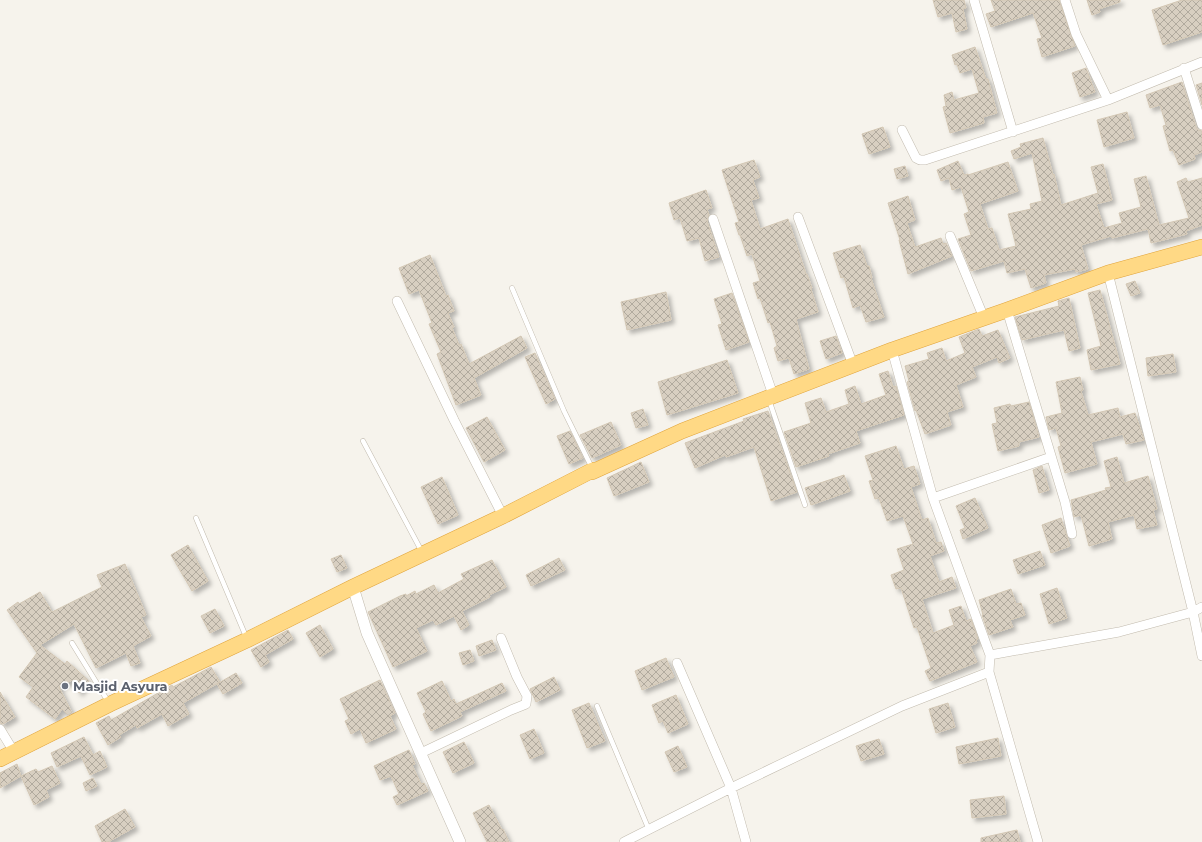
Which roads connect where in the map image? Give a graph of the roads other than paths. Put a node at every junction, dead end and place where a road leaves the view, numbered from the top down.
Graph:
1 (974, 0) edge
2 (1065, 0) edge
3 (1202, 62) edge
4 (1184, 68) junction
5 (1108, 100) junction
6 (1202, 125) edge
7 (902, 130) dead end
8 (1013, 132) junction
9 (798, 217) dead end
10 (713, 219) dead end
11 (950, 236) dead end
12 (1202, 247) edge
13 (1108, 273) junction
14 (512, 288) dead end
15 (398, 301) dead end
16 (1007, 310) junction
17 (984, 318) junction
18 (892, 350) junction
19 (853, 365) junction
20 (771, 396) junction
21 (363, 441) dead end
22 (1050, 457) junction
23 (593, 470) junction
24 (933, 498) junction
25 (805, 505) dead end
26 (503, 516) junction
27 (196, 518) dead end
28 (1072, 534) dead end
29 (423, 554) junction
30 (352, 587) junction
31 (1198, 610) edge
32 (501, 638) dead end
33 (248, 640) junction
34 (72, 643) dead end
35 (990, 655) junction
36 (1202, 656) edge
37 (677, 663) dead end
38 (989, 672) junction
39 (110, 704) junction
40 (597, 706) dead end
41 (0, 728) edge
42 (14, 752) junction
43 (421, 753) junction
44 (0, 759) edge
45 (730, 788) junction
46 (649, 830) junction
47 (460, 842) edge
48 (624, 842) edge
49 (746, 842) edge
50 (1038, 842) edge

1 - 8 street
2 - 5 street
3 - 4 street
4 - 5 street
4 - 6 street
5 - 8 street
7 - 8 street
9 - 19 street
10 - 20 street
11 - 17 street
12 - 13 highway
13 - 16 highway
13 - 31 street
14 - 23 lane
15 - 26 street
16 - 17 highway
16 - 22 street
17 - 18 highway
18 - 19 highway
18 - 24 street
19 - 20 highway
20 - 23 highway
20 - 25 lane
21 - 29 lane
22 - 24 street
22 - 28 street
23 - 26 highway
24 - 35 street
26 - 29 highway
27 - 33 lane
29 - 30 highway
30 - 33 highway
30 - 43 street
31 - 35 street
31 - 36 street
32 - 43 street
33 - 39 highway
34 - 39 lane
35 - 38 street
37 - 45 street
38 - 45 street
38 - 50 street
39 - 42 highway
40 - 46 lane
41 - 42 street
42 - 44 highway
43 - 47 street
45 - 46 street
45 - 49 street
46 - 48 street

